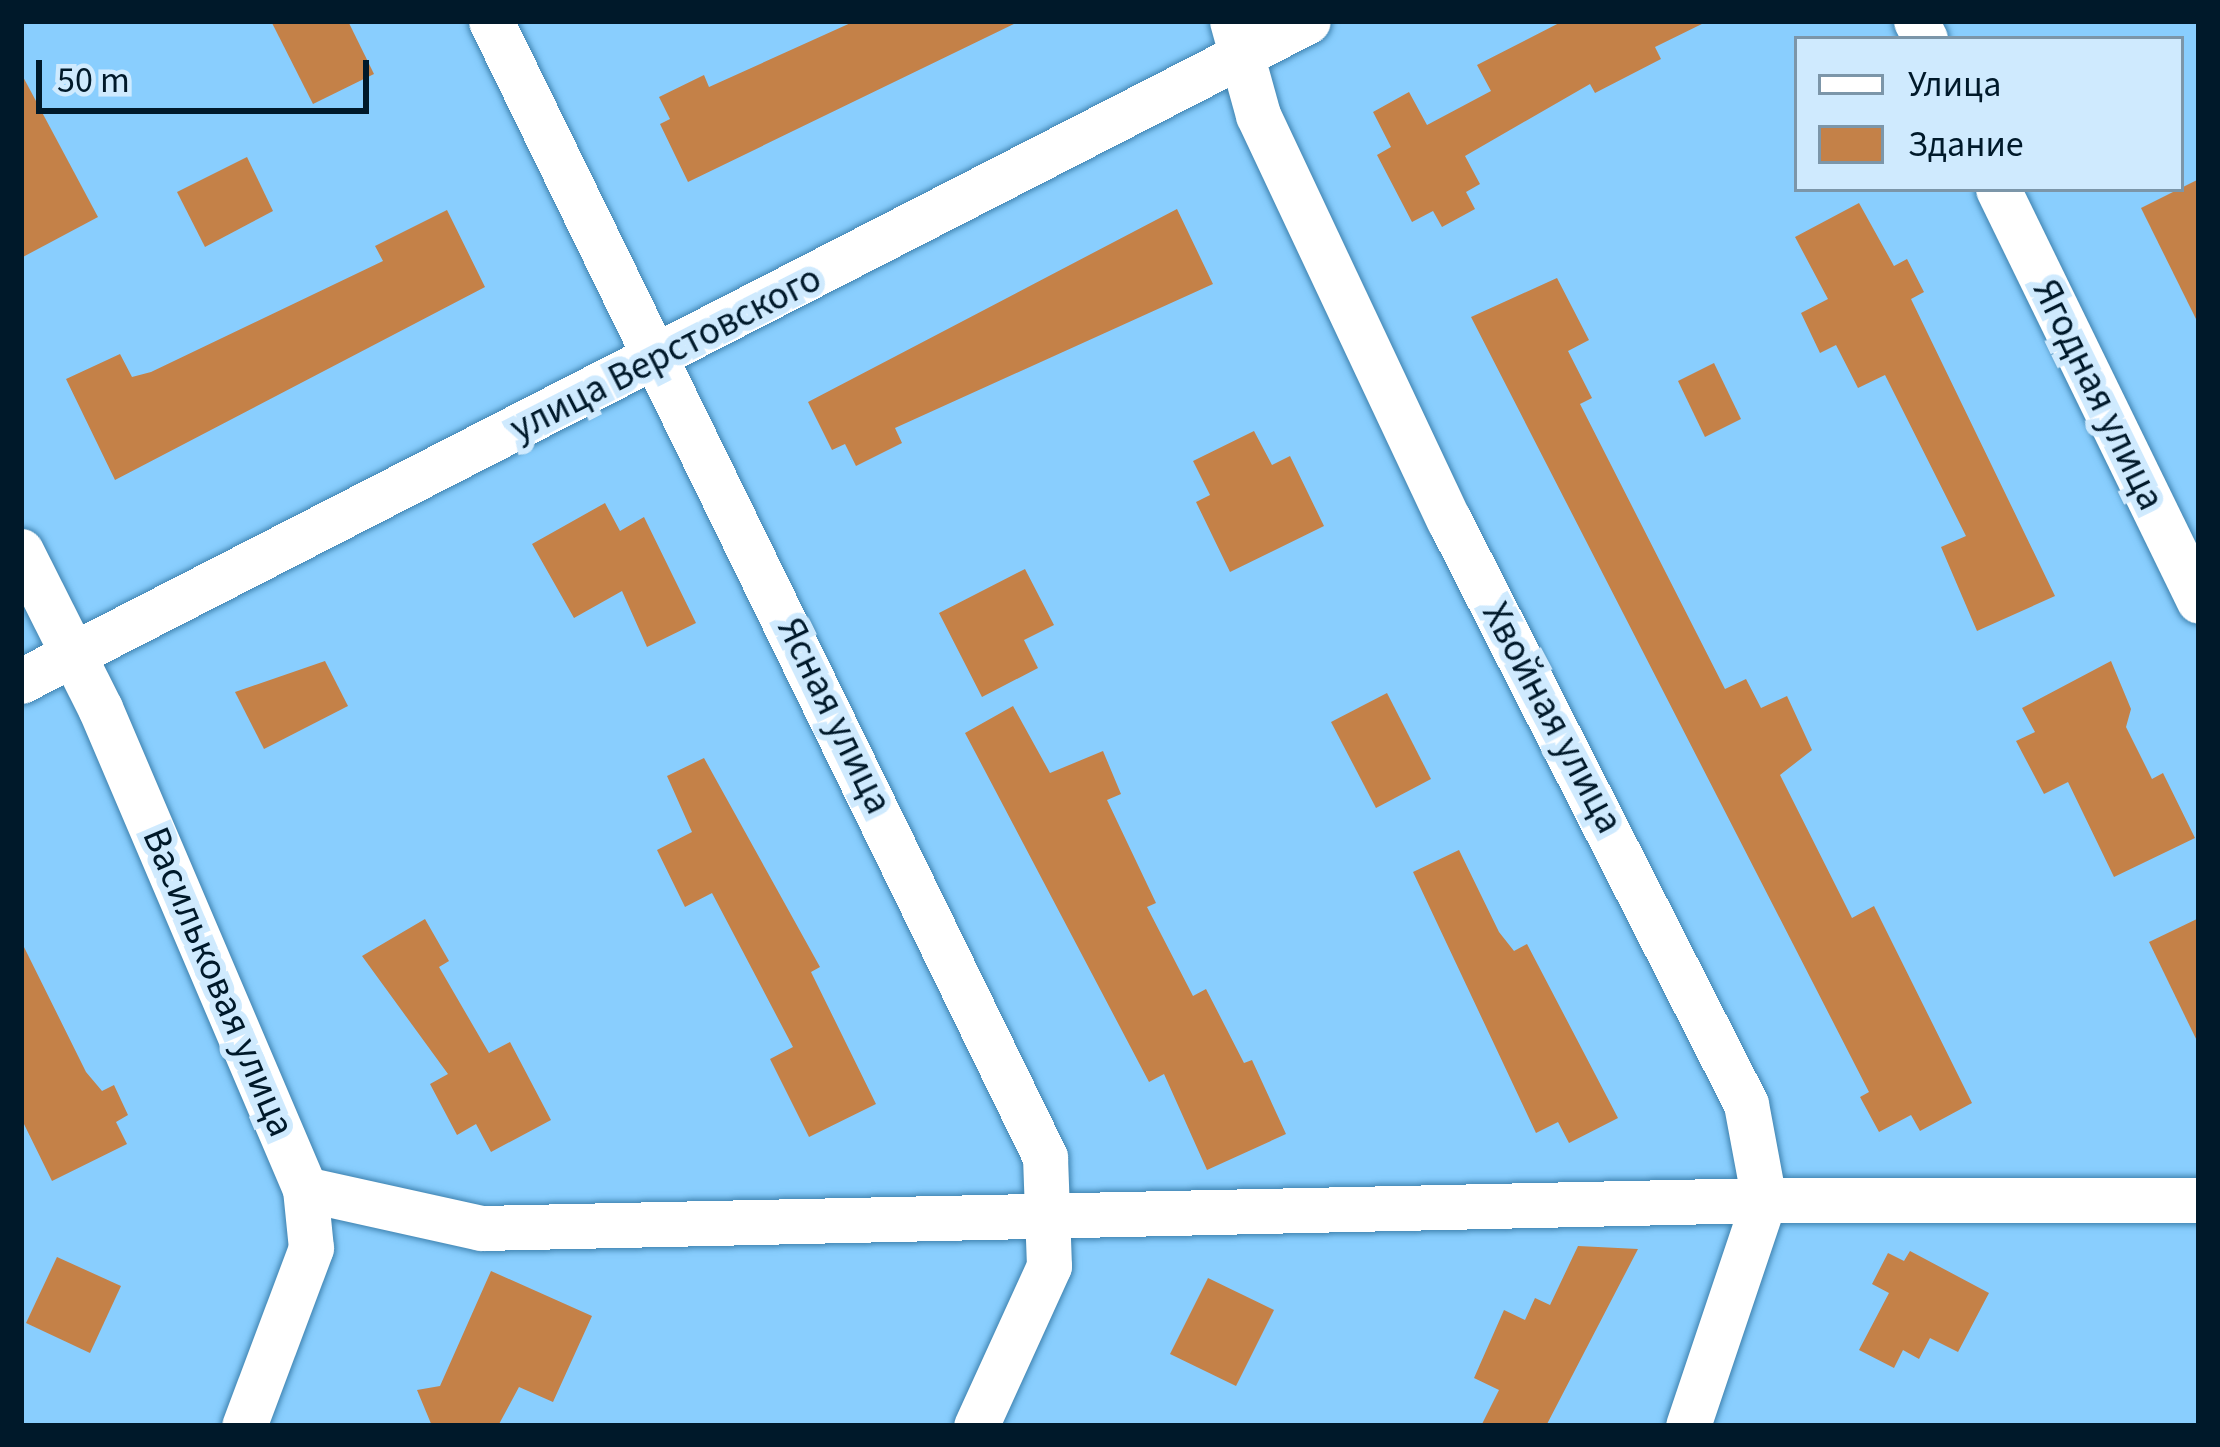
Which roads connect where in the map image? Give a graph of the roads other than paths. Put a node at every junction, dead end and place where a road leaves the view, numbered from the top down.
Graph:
1 (491, 21) edge
2 (1308, 21) edge
3 (1235, 40) edge
4 (1999, 192) edge
5 (658, 358) junction
6 (21, 551) edge
7 (2199, 601) edge
8 (72, 654) junction
9 (21, 681) edge
10 (305, 1189) junction
11 (1764, 1200) junction
12 (2199, 1200) edge
13 (1053, 1219) junction
14 (244, 1426) edge
15 (976, 1426) edge
16 (1688, 1426) edge

1 - 5 street, Ясная улица
2 - 3 street, улица Верстовского
3 - 5 street, улица Верстовского
3 - 11 street, Хвойная улица
4 - 7 street, Ягодная улица
5 - 8 street, улица Верстовского
5 - 13 street, Ясная улица
6 - 8 street, Васильковая улица
8 - 9 street, улица Верстовского
8 - 10 street, Васильковая улица
10 - 13 street
10 - 14 street, Васильковая улица
11 - 12 street
11 - 13 street
11 - 16 street, Хвойная улица
13 - 15 street, Ясная улица

